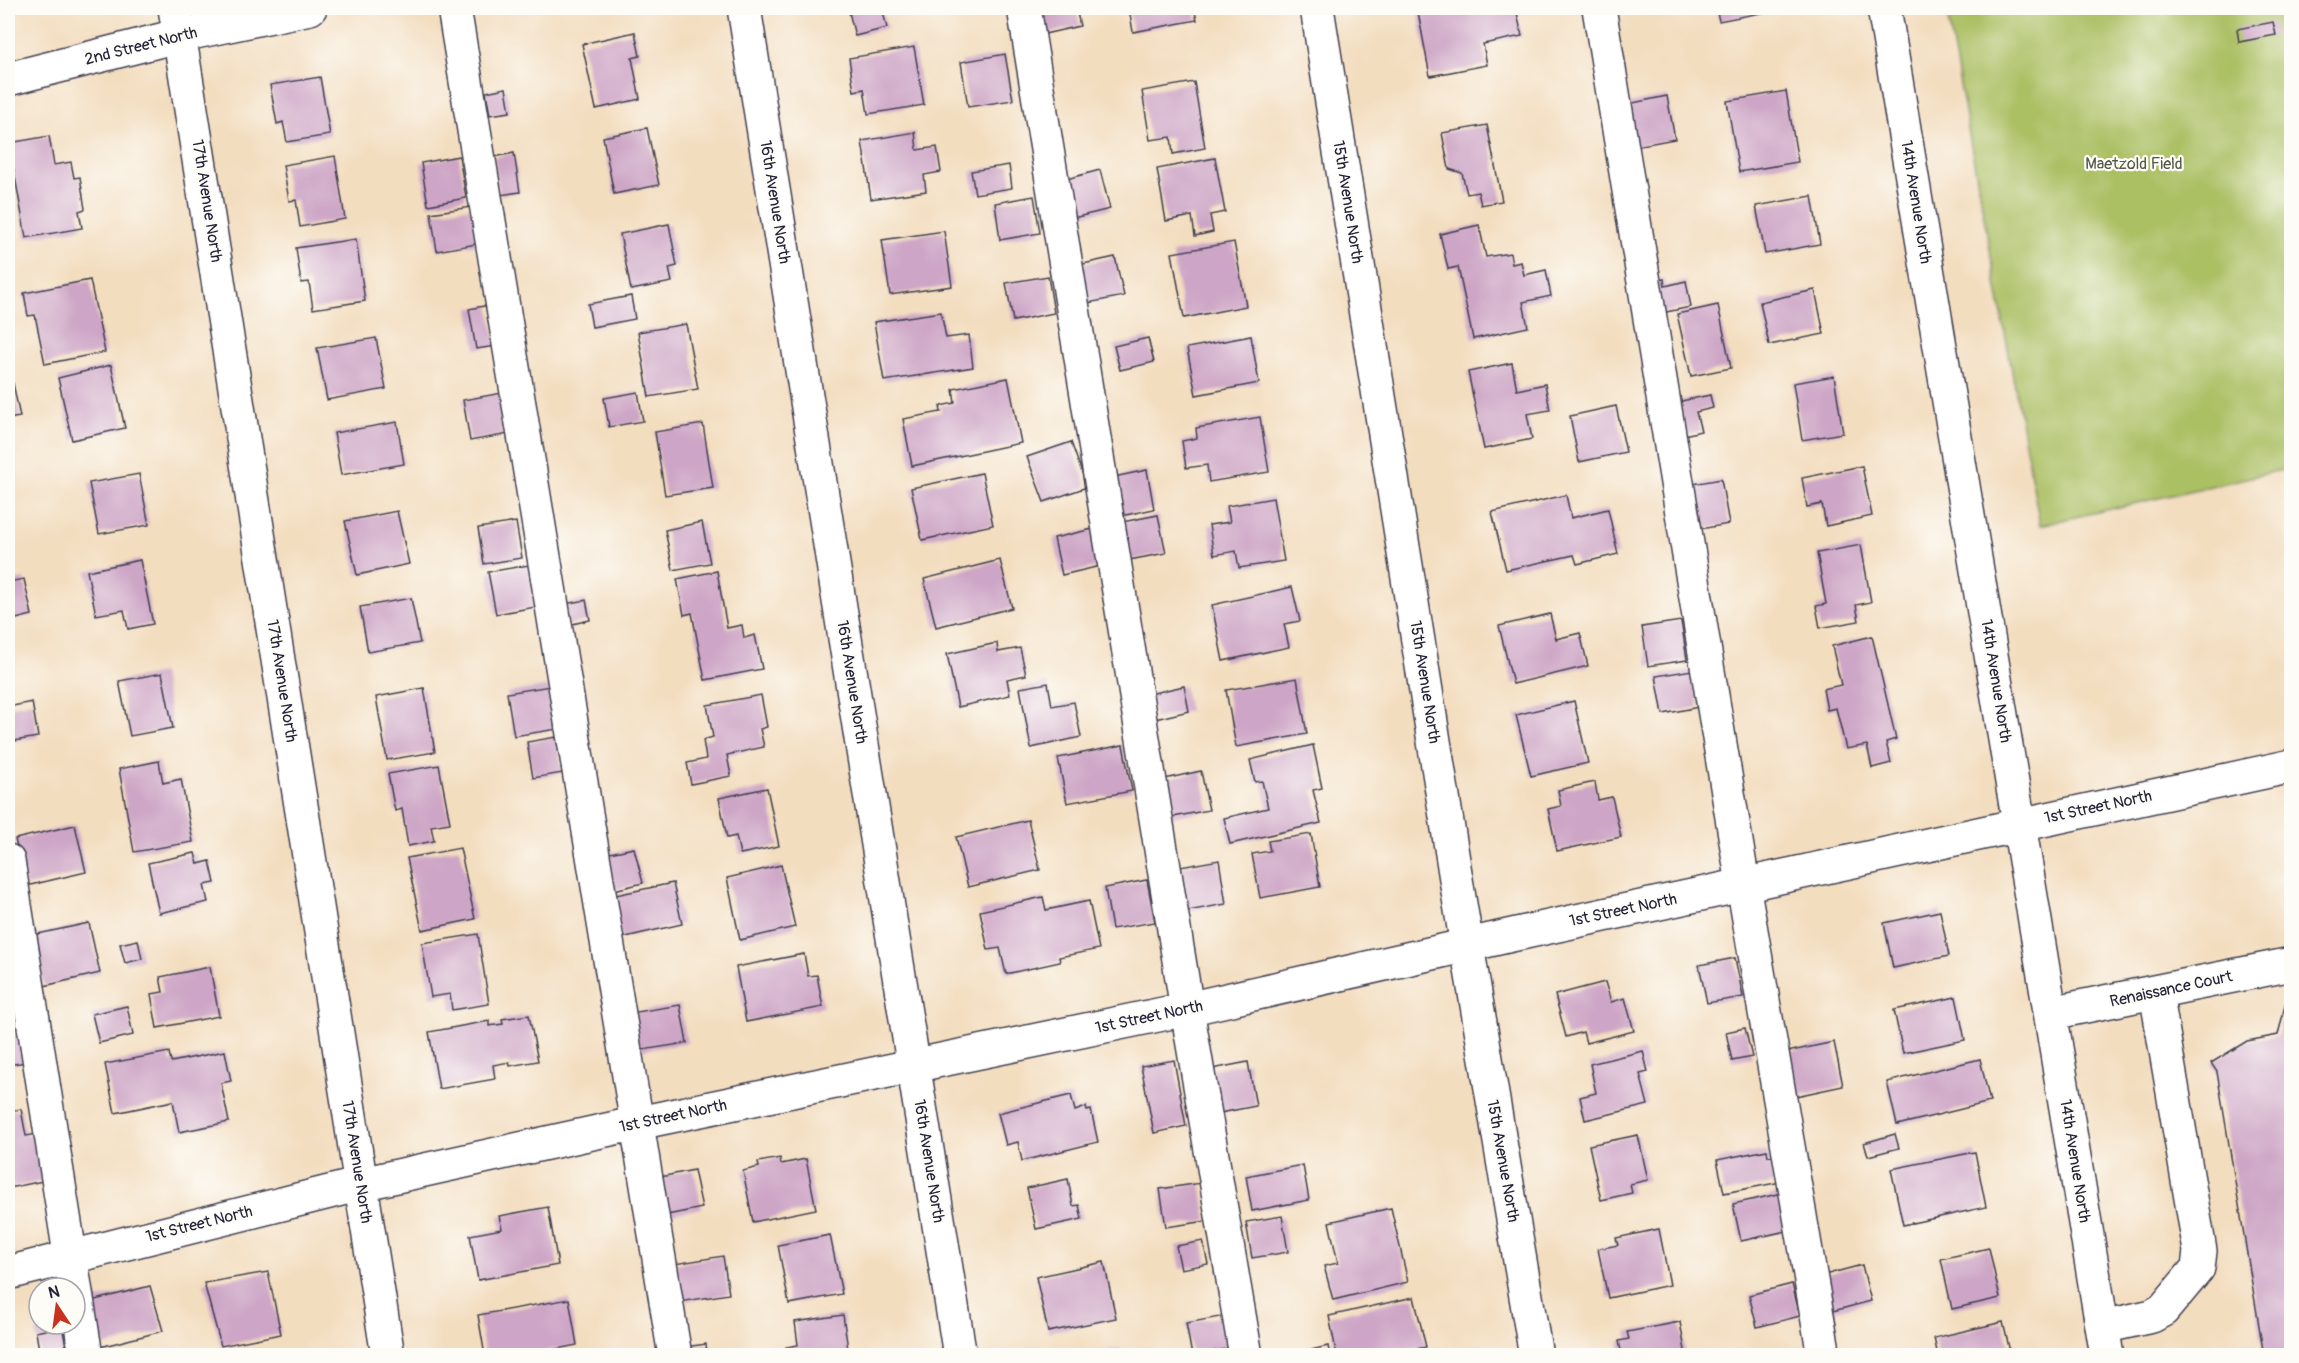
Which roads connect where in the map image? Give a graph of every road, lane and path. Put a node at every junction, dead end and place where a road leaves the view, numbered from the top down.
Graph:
1 (310, 8) edge
2 (454, 8) edge
3 (744, 8) edge
4 (1024, 8) edge
5 (1317, 8) edge
6 (1599, 8) edge
7 (1884, 8) edge
8 (178, 21) edge
9 (8, 79) edge
10 (2292, 766) edge
11 (2019, 823) junction
12 (8, 861) edge
13 (1743, 884) junction
14 (1467, 945) junction
15 (2292, 964) edge
16 (2156, 992) junction
17 (1187, 1009) junction
18 (2051, 1012) junction
19 (914, 1066) junction
20 (638, 1123) junction
21 (361, 1184) junction
22 (72, 1257) junction
23 (8, 1273) edge
24 (2105, 1341) edge
25 (86, 1356) edge
26 (388, 1356) edge
27 (675, 1356) edge
28 (960, 1356) edge
29 (1246, 1356) edge
30 (1536, 1356) edge
31 (1824, 1356) edge

1 - 8 street, 2nd Street North
2 - 20 street
3 - 19 street, 16th Avenue North
4 - 17 street
5 - 14 street, 15th Avenue North
6 - 13 street
7 - 11 street, 14th Avenue North
8 - 9 street, 2nd Street North
8 - 21 street, 17th Avenue North
10 - 11 street, 1st Street North
11 - 13 street, 1st Street North
11 - 18 street, 14th Avenue North
12 - 22 street
13 - 14 street, 1st Street North
13 - 31 street
14 - 17 street, 1st Street North
14 - 30 street, 15th Avenue North
15 - 16 street, Renaissance Court
16 - 18 street, Renaissance Court
16 - 24 street
17 - 19 street, 1st Street North
17 - 29 street
18 - 24 street, 14th Avenue North
19 - 20 street, 1st Street North
19 - 28 street, 16th Avenue North
20 - 21 street, 1st Street North
20 - 27 street
21 - 22 street, 1st Street North
21 - 26 street, 17th Avenue North
22 - 23 street, 1st Street North
22 - 25 street

